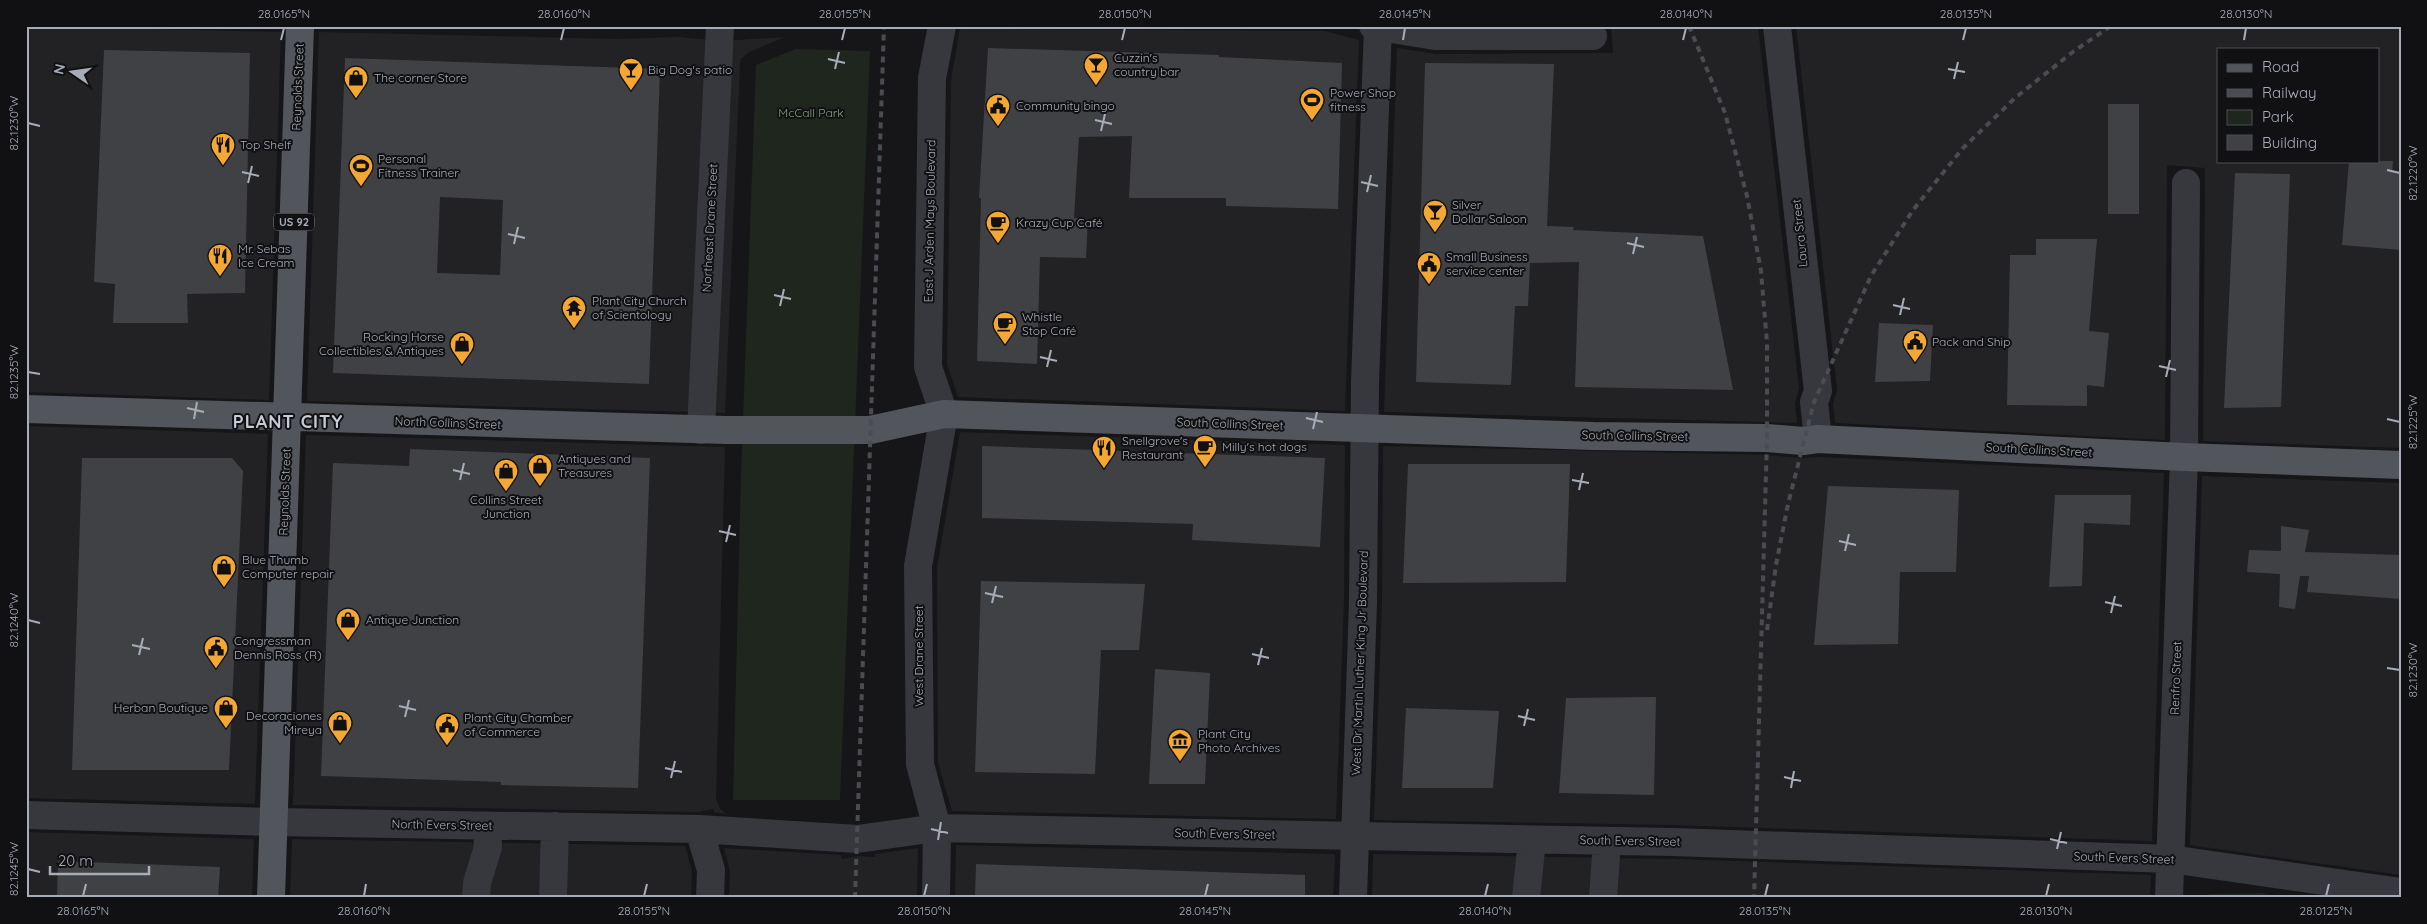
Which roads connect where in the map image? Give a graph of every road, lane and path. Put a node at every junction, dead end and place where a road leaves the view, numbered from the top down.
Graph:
1 (300, 26) edge
2 (720, 26) edge
3 (942, 26) edge
4 (1777, 26) edge
5 (1376, 27) edge
6 (1593, 36) dead end
7 (2186, 183) dead end
8 (26, 409) edge
9 (944, 414) junction
10 (288, 418) junction
11 (1364, 428) junction
12 (701, 430) junction
13 (870, 430) joint
14 (1818, 439) junction
15 (2184, 457) junction
16 (2401, 465) edge
17 (26, 815) edge
18 (274, 822) junction
19 (487, 826) junction
20 (555, 826) junction
21 (937, 828) junction
22 (700, 829) junction
23 (1354, 837) junction
24 (857, 839) joint
25 (1532, 840) junction
26 (1607, 841) junction
27 (2170, 859) junction
28 (2401, 892) edge
29 (271, 898) edge
30 (476, 898) edge
31 (553, 898) edge
32 (710, 898) edge
33 (936, 898) edge
34 (1352, 898) edge
35 (1526, 898) edge
36 (1603, 898) edge
37 (2169, 898) edge

1 - 10 main road, Reynolds Street / US 92
2 - 12 street, Northeast Drane Street
3 - 9 street, East J Arden Mays Boulevard
4 - 14 street, Laura Street
5 - 6 street
5 - 11 street, West Dr Martin Luther King Jr Boulevard
7 - 15 street, Renfro Street
8 - 10 main road, North Collins Street
9 - 11 main road, South Collins Street
9 - 13 main road, South Collins Street
9 - 21 street, West Drane Street
10 - 12 main road, North Collins Street
10 - 18 main road, Reynolds Street / US 92
11 - 14 main road, South Collins Street
11 - 23 street, West Dr Martin Luther King Jr Boulevard
12 - 13 main road, North Collins Street
14 - 15 main road, South Collins Street
15 - 16 main road, South Collins Street
15 - 27 street, Renfro Street
17 - 18 street, North Evers Street
18 - 19 street, North Evers Street
18 - 29 main road, Reynolds Street / US 92
19 - 20 street, North Evers Street
19 - 30 street
20 - 22 street, North Evers Street
20 - 31 street
21 - 23 street, South Evers Street
21 - 24 street, South Evers Street
21 - 33 street, West Drane Street
22 - 24 street, North Evers Street
22 - 32 street
23 - 25 street, South Evers Street
23 - 34 street, West Dr Martin Luther King Jr Boulevard
25 - 26 street, South Evers Street
25 - 35 street
26 - 27 street, South Evers Street
26 - 36 street
27 - 28 street, South Evers Street
27 - 37 street, Renfro Street

